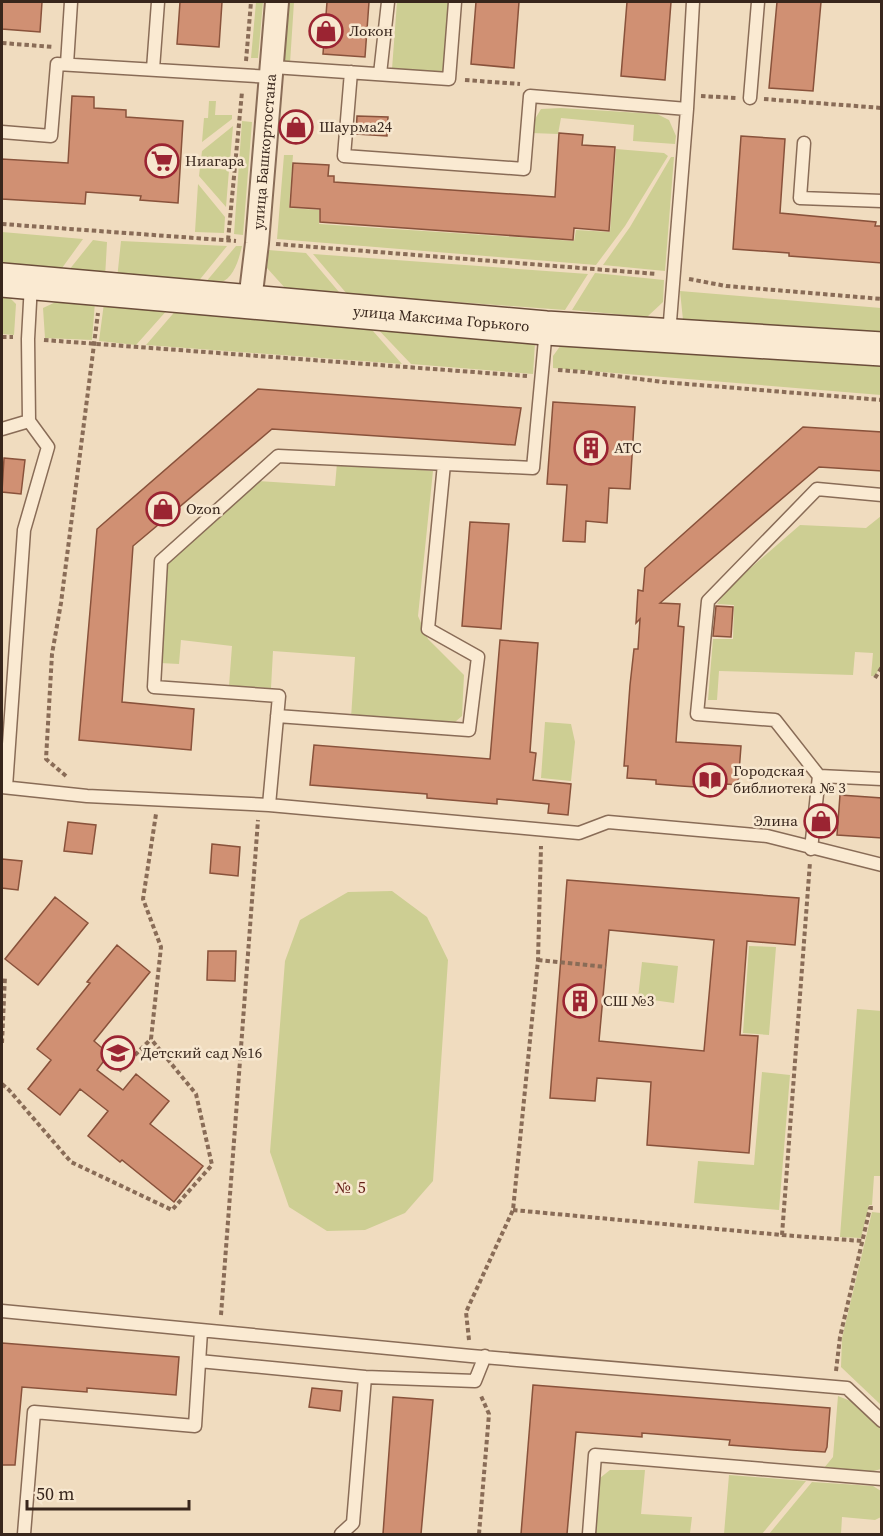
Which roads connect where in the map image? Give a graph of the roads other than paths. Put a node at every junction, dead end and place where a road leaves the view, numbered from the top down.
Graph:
1 (71, 2) edge
2 (158, 2) edge
3 (277, 2) edge
4 (387, 2) edge
5 (455, 2) edge
6 (693, 2) edge
7 (758, 2) edge
8 (67, 64) junction
9 (153, 69) junction
10 (272, 72) junction
11 (351, 72) junction
12 (380, 74) junction
13 (750, 98) dead end
14 (687, 109) junction
15 (2, 132) edge
16 (804, 143) dead end
17 (882, 201) edge
18 (16, 282) edge
19 (250, 301) junction
20 (546, 328) junction
21 (669, 334) junction
22 (882, 349) edge
23 (29, 421) junction
24 (2, 429) edge
25 (444, 464) junction
26 (882, 495) edge
27 (278, 716) junction
28 (819, 776) junction
29 (882, 779) edge
30 (4, 787) edge
31 (264, 805) junction
32 (811, 849) junction
33 (882, 865) edge
34 (2, 1311) edge
35 (201, 1331) junction
36 (484, 1356) junction
37 (199, 1361) junction
38 (365, 1377) junction
39 (882, 1421) edge
40 (882, 1479) edge
41 (24, 1534) edge
42 (340, 1534) edge
43 (589, 1534) edge

1 - 8 lane
2 - 9 lane
3 - 10 street, улица Башкортостана
4 - 12 lane
5 - 12 lane
6 - 14 lane
7 - 13 lane
8 - 9 lane
8 - 15 lane
9 - 10 lane
10 - 11 lane
10 - 19 street, улица Башкортостана
11 - 12 lane
11 - 14 lane
14 - 21 lane
16 - 17 lane
18 - 19 main road, улица Максима Горького
18 - 23 lane
19 - 20 main road, улица Максима Горького
20 - 21 main road, улица Максима Горького
20 - 25 lane
21 - 22 main road, улица Максима Горького
23 - 24 lane
23 - 30 lane
25 - 27 lane
25 - 27 lane
26 - 28 lane
27 - 31 lane
28 - 29 lane
28 - 32 lane
30 - 31 lane
31 - 32 lane
32 - 33 lane
34 - 35 lane
35 - 36 lane
35 - 37 lane
36 - 38 lane
36 - 39 lane
37 - 38 lane
37 - 41 lane
38 - 42 lane
40 - 43 lane

